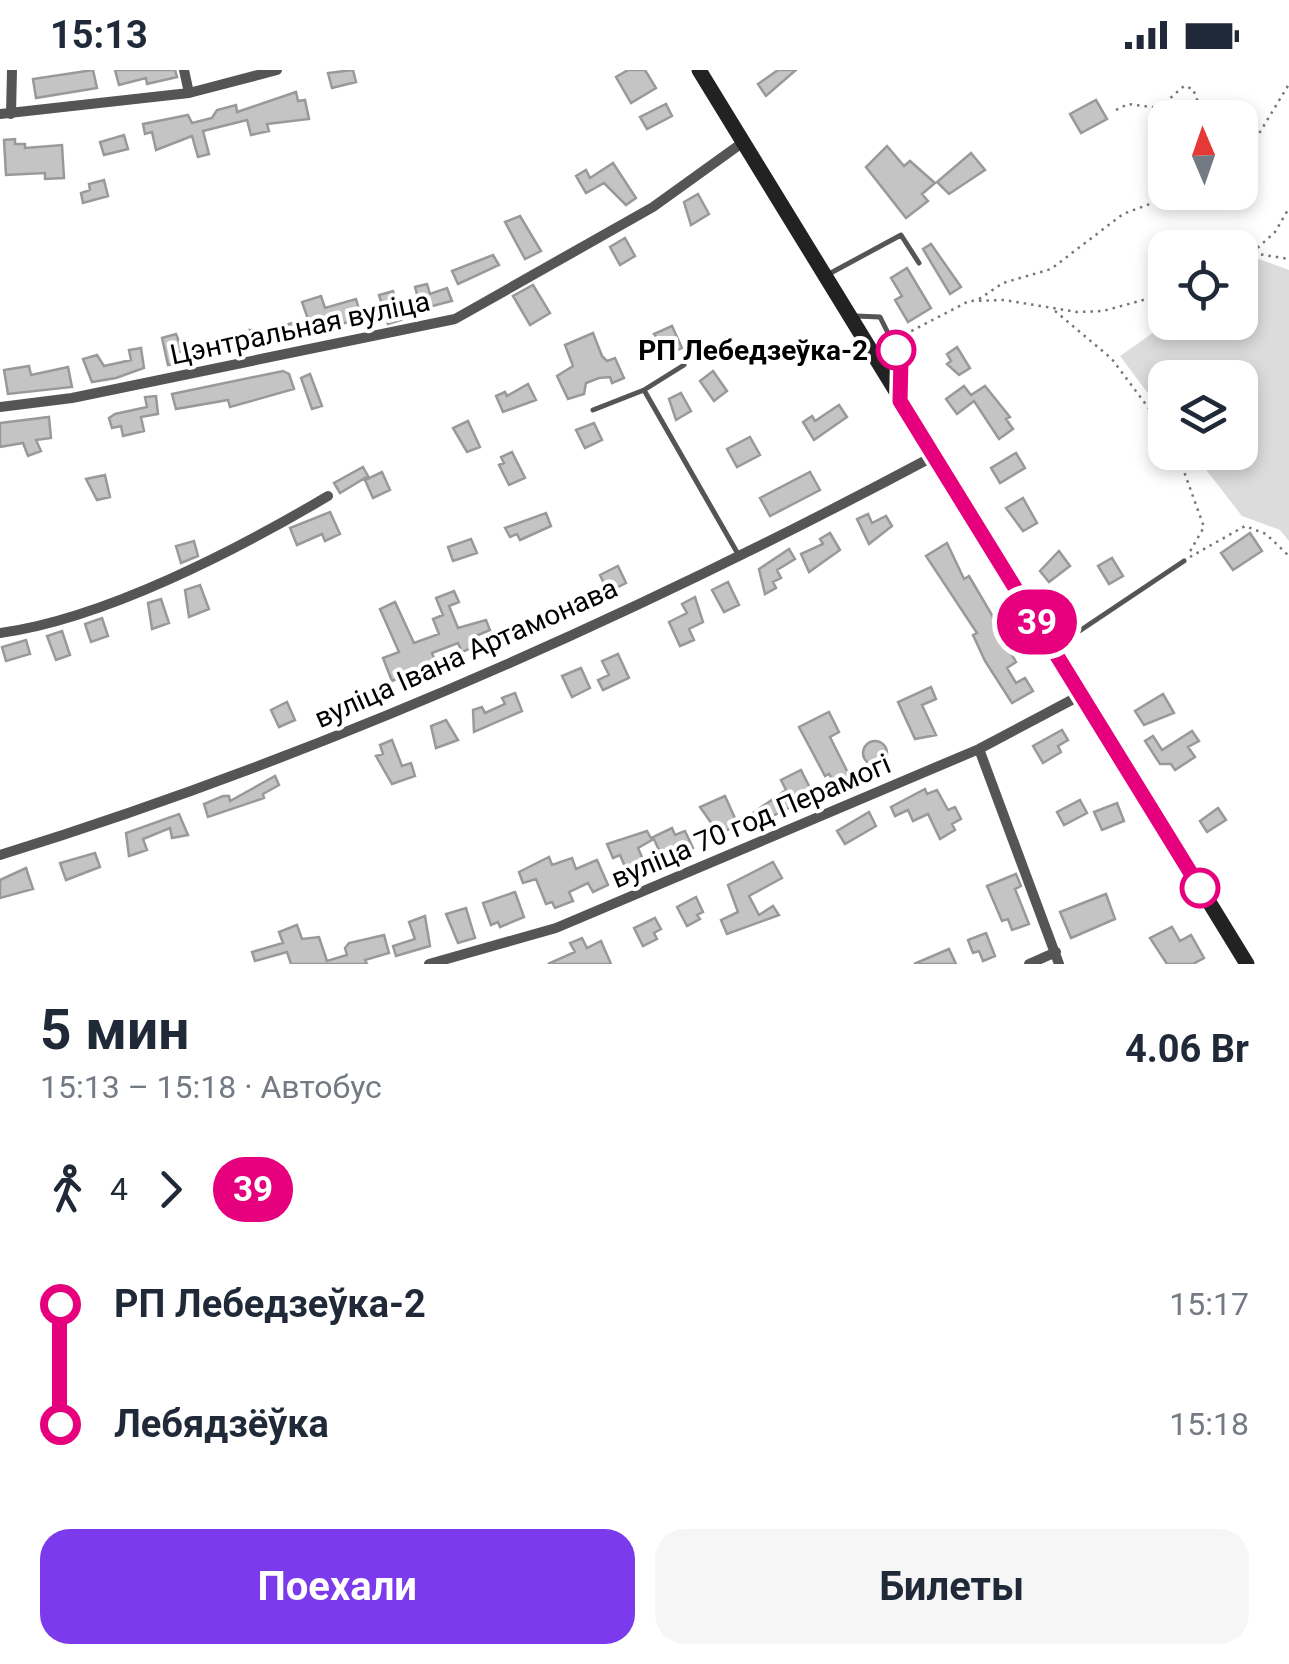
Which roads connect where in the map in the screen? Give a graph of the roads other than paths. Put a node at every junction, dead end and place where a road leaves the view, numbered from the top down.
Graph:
1 (12, 70) edge
2 (184, 70) edge
3 (277, 70) edge
4 (698, 70) edge
5 (188, 92) junction
6 (5, 114) edge
7 (742, 143) junction
8 (920, 264) dead end
9 (824, 277) junction
10 (848, 316) junction
11 (684, 365) dead end
12 (644, 390) junction
13 (900, 401) junction
14 (0, 407) edge
15 (593, 410) dead end
16 (934, 456) junction
17 (328, 496) dead end
18 (740, 556) junction
19 (1184, 560) road end
20 (0, 633) edge
21 (1053, 649) junction
22 (1080, 695) junction
23 (980, 749) junction
24 (0, 855) edge
25 (1058, 958) edge
26 (429, 964) edge
27 (1029, 964) edge
28 (1247, 964) edge

1 - 6 street
2 - 5 street
3 - 5 street
4 - 7 main road
5 - 6 street
7 - 9 main road
7 - 14 street, Цэнтральная вуліца
8 - 9 lane
9 - 10 main road
10 - 13 main road
10 - 13 lane
11 - 12 lane
12 - 15 lane
12 - 18 lane
13 - 16 main road
16 - 18 street, вуліца Івана Артамонава
16 - 21 main road
17 - 20 street
18 - 24 street, вуліца Івана Артамонава
19 - 21 lane
21 - 22 main road
22 - 23 street, вуліца 70 год Перамогі
22 - 28 main road
23 - 25 street
23 - 26 street, вуліца 70 год Перамогі
25 - 27 street

